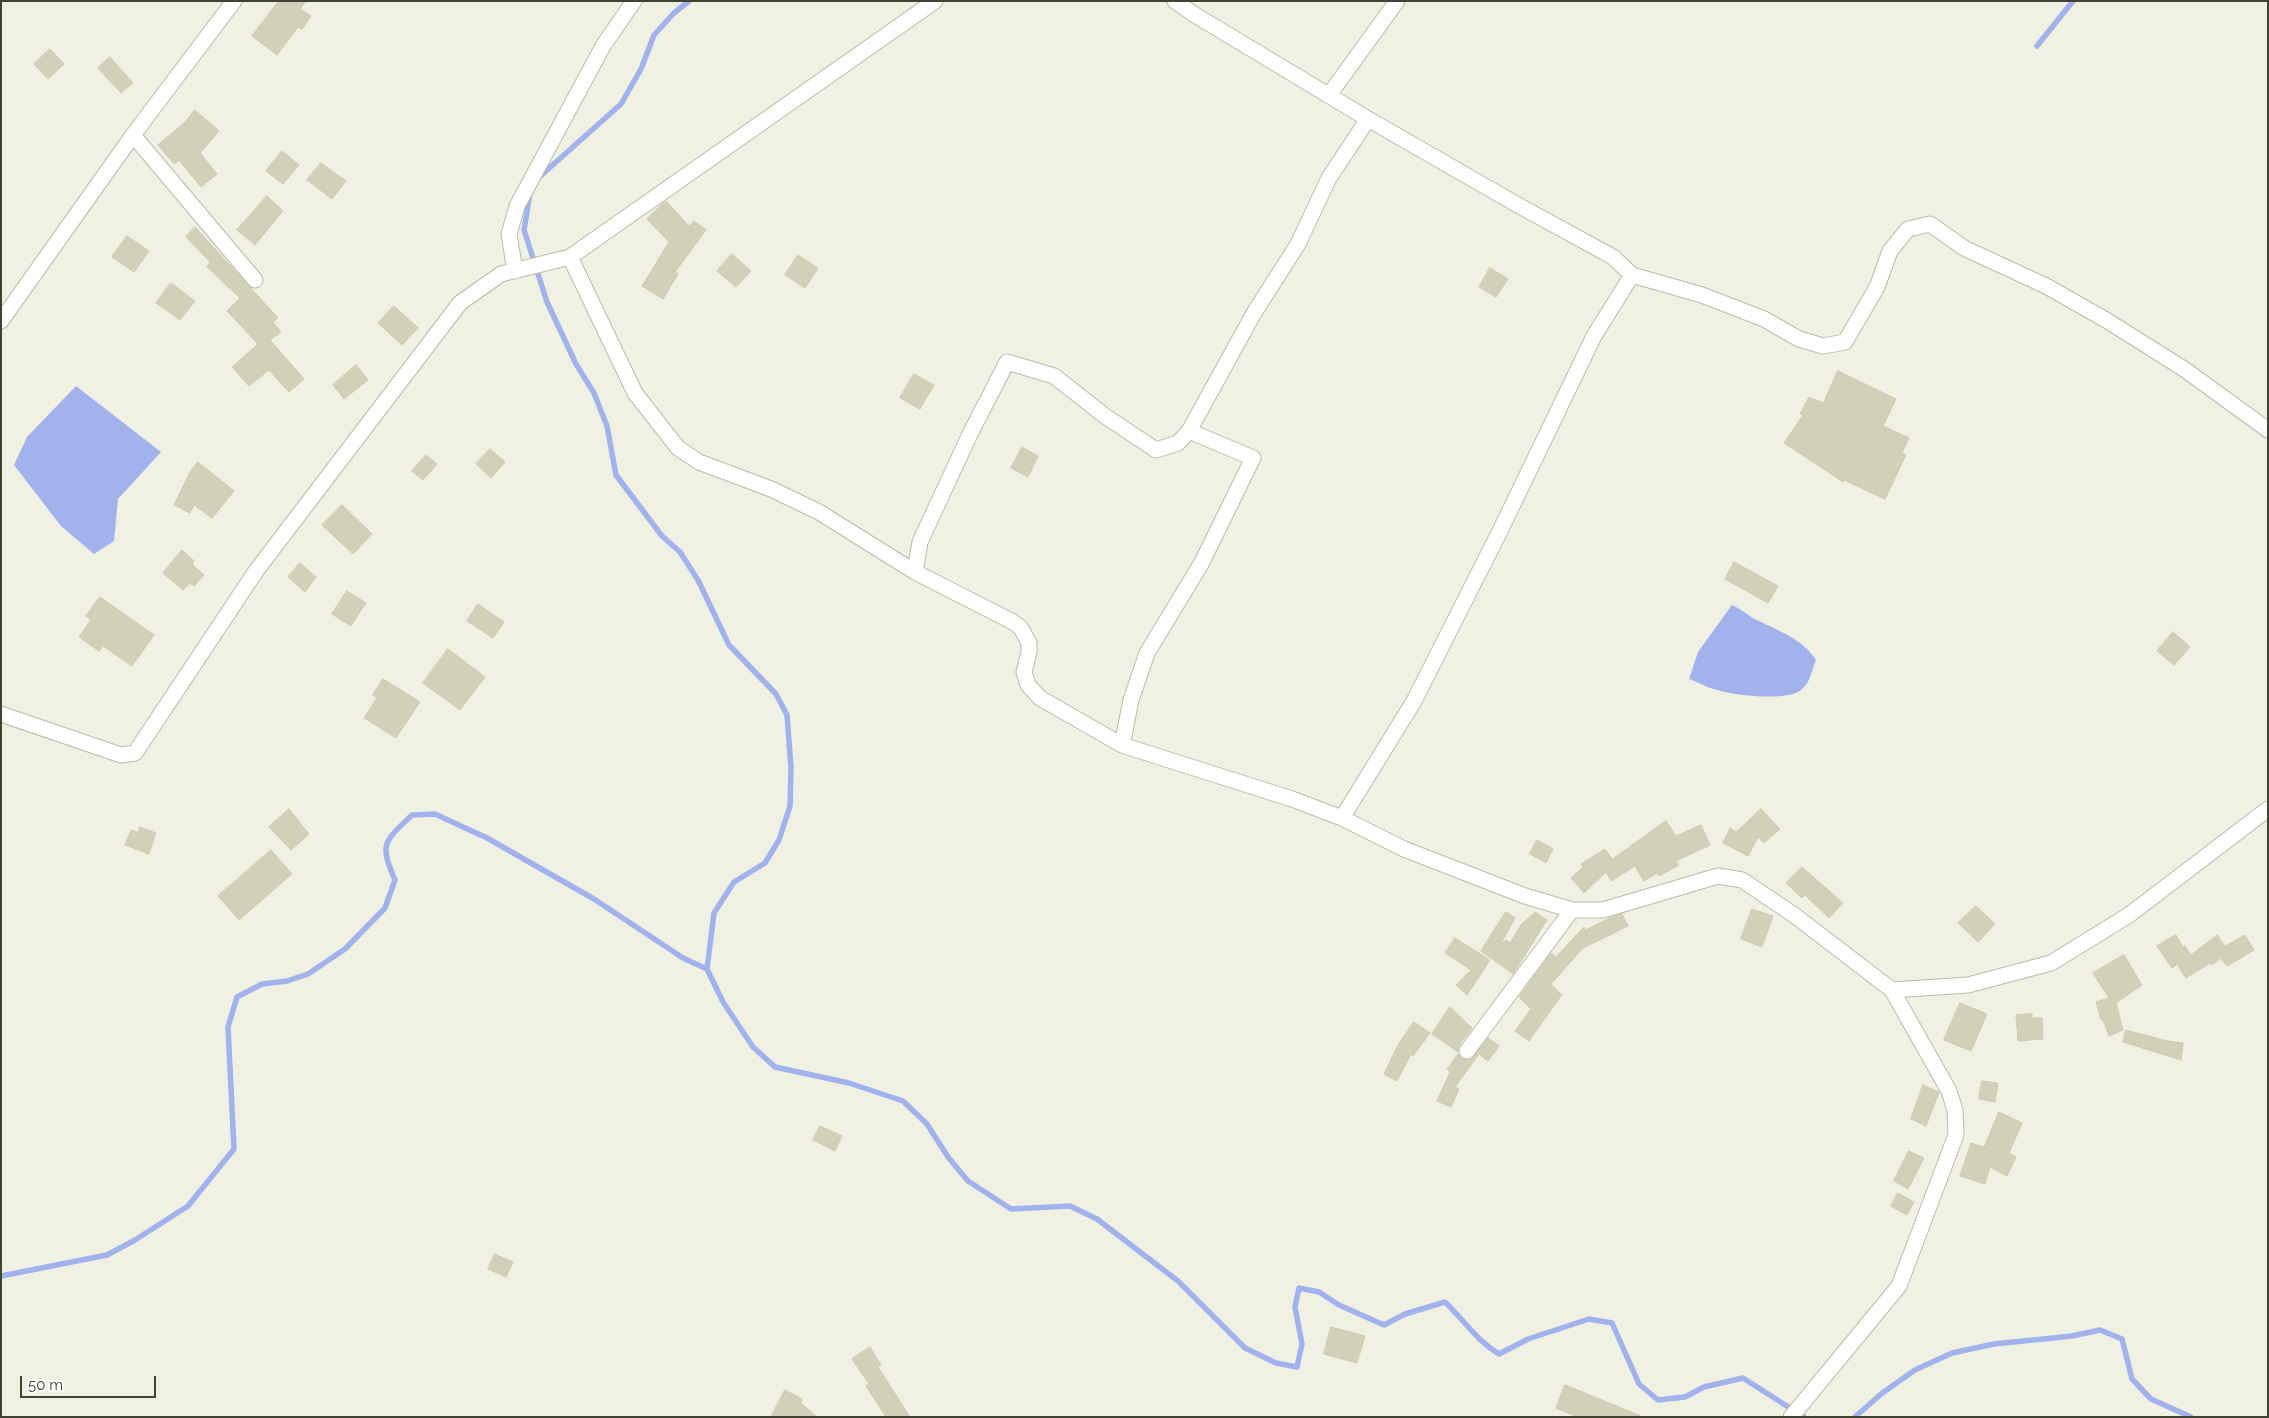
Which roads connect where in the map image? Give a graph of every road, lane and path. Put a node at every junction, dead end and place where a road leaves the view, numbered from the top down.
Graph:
1 (234, 1) edge
2 (634, 1) edge
3 (935, 1) edge
4 (1176, 1) edge
5 (1397, 1) edge
6 (1329, 94) junction
7 (1368, 119) junction
8 (134, 135) junction
9 (564, 259) junction
10 (520, 270) junction
11 (1632, 275) junction
12 (254, 280) dead end
13 (1, 321) edge
14 (2268, 430) edge
15 (1189, 431) junction
16 (915, 572) junction
17 (1, 714) edge
18 (1122, 745) junction
19 (2268, 809) edge
20 (1342, 818) junction
21 (1572, 910) junction
22 (1892, 990) junction
23 (1467, 1052) dead end
24 (1790, 1417) edge

1 - 8 street
2 - 10 street
3 - 9 street
4 - 6 street
5 - 6 street
6 - 7 street
7 - 11 street
7 - 15 street
8 - 12 street
8 - 13 street
9 - 10 street
9 - 16 street
10 - 17 street
11 - 14 street
11 - 20 street
15 - 16 street
15 - 18 street
16 - 18 street
18 - 20 street
19 - 22 street
20 - 21 street
21 - 22 street
21 - 23 street
22 - 24 street

